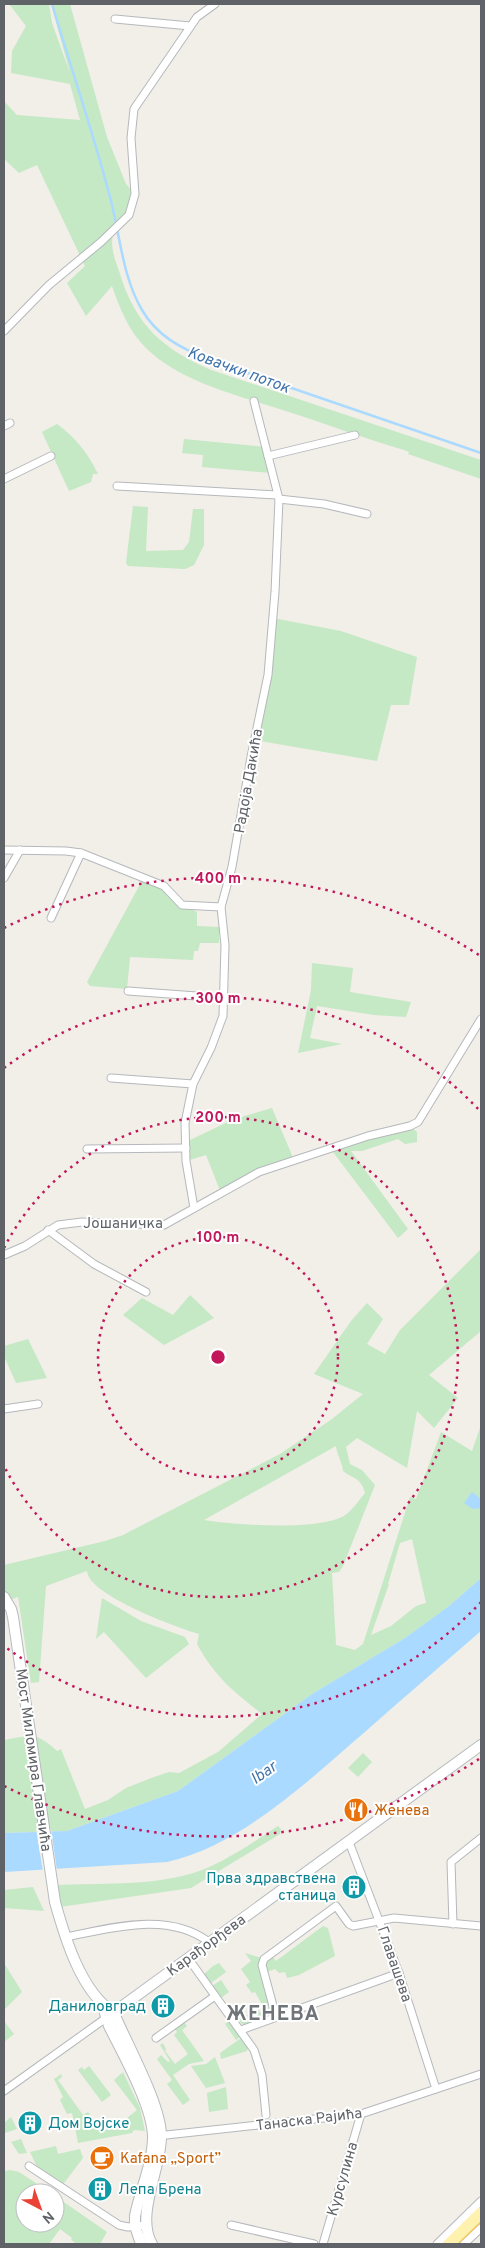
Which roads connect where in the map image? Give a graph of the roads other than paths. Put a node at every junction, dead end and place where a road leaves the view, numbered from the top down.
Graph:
1 (214, 4) edge
2 (115, 19) dead end
3 (190, 26) junction
4 (4, 331) edge
5 (254, 401) dead end
6 (355, 435) dead end
7 (51, 456) dead end
8 (268, 456) junction
9 (4, 478) edge
10 (117, 486) dead end
11 (278, 497) junction
12 (367, 514) dead end
13 (4, 850) edge
14 (20, 850) junction
15 (81, 853) junction
16 (4, 878) edge
17 (221, 907) junction
18 (51, 918) dead end
19 (128, 991) dead end
20 (224, 998) junction
21 (481, 1019) edge
22 (111, 1078) dead end
23 (193, 1084) junction
24 (186, 1148) junction
25 (86, 1149) dead end
26 (194, 1208) junction
27 (48, 1230) junction
28 (4, 1255) edge
29 (146, 1292) dead end
30 (38, 1404) dead end
31 (4, 1409) edge
32 (4, 1597) edge
33 (481, 1745) edge
34 (481, 1838) edge
35 (349, 1842) junction
36 (380, 1920) junction
37 (453, 1924) junction
38 (481, 1926) edge
39 (66, 1937) junction
40 (209, 1942) junction
41 (188, 1958) junction
42 (399, 1973) junction
43 (216, 1996) junction
44 (110, 2015) junction
45 (276, 2017) junction
46 (241, 2030) junction
47 (156, 2038) dead end
48 (481, 2074) edge
49 (436, 2089) junction
50 (4, 2091) edge
51 (361, 2114) junction
52 (266, 2115) dead end
53 (157, 2136) junction
54 (29, 2166) dead end
55 (481, 2201) edge
56 (481, 2213) edge
57 (232, 2225) dead end
58 (140, 2226) junction
59 (481, 2228) edge
60 (141, 2244) edge
61 (152, 2244) edge
62 (314, 2244) edge
63 (323, 2244) edge
64 (436, 2244) edge
65 (449, 2244) edge
66 (464, 2244) edge

1 - 3 street
2 - 3 street
3 - 4 street
5 - 8 street, Радоја Дакића
6 - 8 street
7 - 9 street
8 - 11 street, Радоја Дакића
10 - 11 street
11 - 12 street
11 - 17 street, Радоја Дакића
13 - 14 street
14 - 15 street
14 - 16 street
15 - 17 street
15 - 18 street
17 - 20 street
19 - 20 street
20 - 23 street
21 - 26 street, Јошаничка
22 - 23 street
23 - 24 street
24 - 25 street
24 - 26 street
26 - 27 street, Јошаничка
27 - 28 street, Јошаничка
27 - 29 street, Јошаничка
30 - 31 street
32 - 39 street, Мост Миломира Главчића
33 - 35 street, Карађорђева
34 - 37 street
35 - 36 street, Главашева
35 - 40 street, Карађорђева
36 - 37 street
36 - 42 street, Главашева
36 - 45 street
37 - 38 street
39 - 40 street
39 - 44 street, Мост Миломира Главчића
40 - 41 street, Карађорђева
41 - 43 street
41 - 44 street, Карађорђева
42 - 45 street
42 - 49 street, Главашева
43 - 46 street
43 - 47 street
44 - 50 street, Карађорђева
44 - 53 street
45 - 46 street
46 - 52 street
48 - 49 street, Танаска Рајића
49 - 51 street, Танаска Рајића
51 - 53 street, Танаска Рајића
51 - 63 street, Курсулина
53 - 58 street
54 - 58 street
55 - 64 street
56 - 65 main road
57 - 62 street
58 - 60 street
58 - 61 street
59 - 66 street

